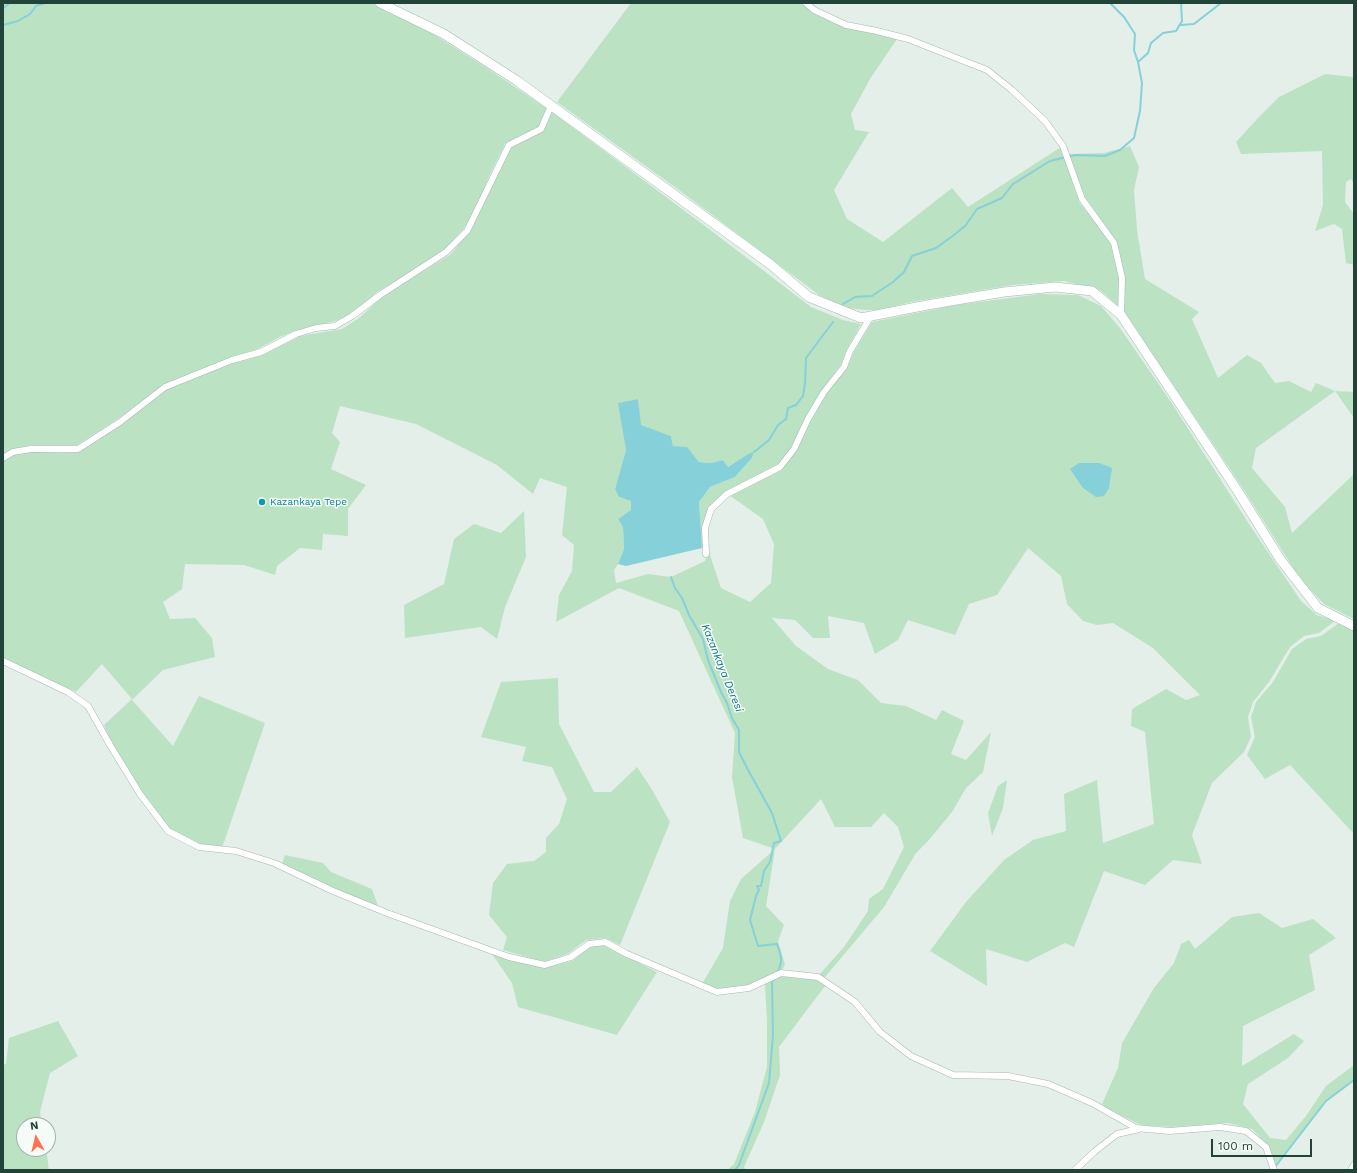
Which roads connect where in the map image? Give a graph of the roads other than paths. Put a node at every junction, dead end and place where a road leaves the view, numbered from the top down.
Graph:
1 (380, 3) edge
2 (806, 3) edge
3 (551, 106) junction
4 (1121, 315) junction
5 (871, 316) junction
6 (3, 458) edge
7 (706, 554) dead end
8 (1354, 626) edge
9 (3, 661) edge
10 (1143, 1128) junction
11 (1354, 1165) edge
12 (1075, 1170) edge
13 (1274, 1170) edge
14 (1351, 1170) edge

1 - 3 street
2 - 4 street
3 - 5 street
3 - 6 street
4 - 5 street
4 - 8 street
5 - 7 street
9 - 10 street
10 - 12 street
10 - 13 street
11 - 14 street

